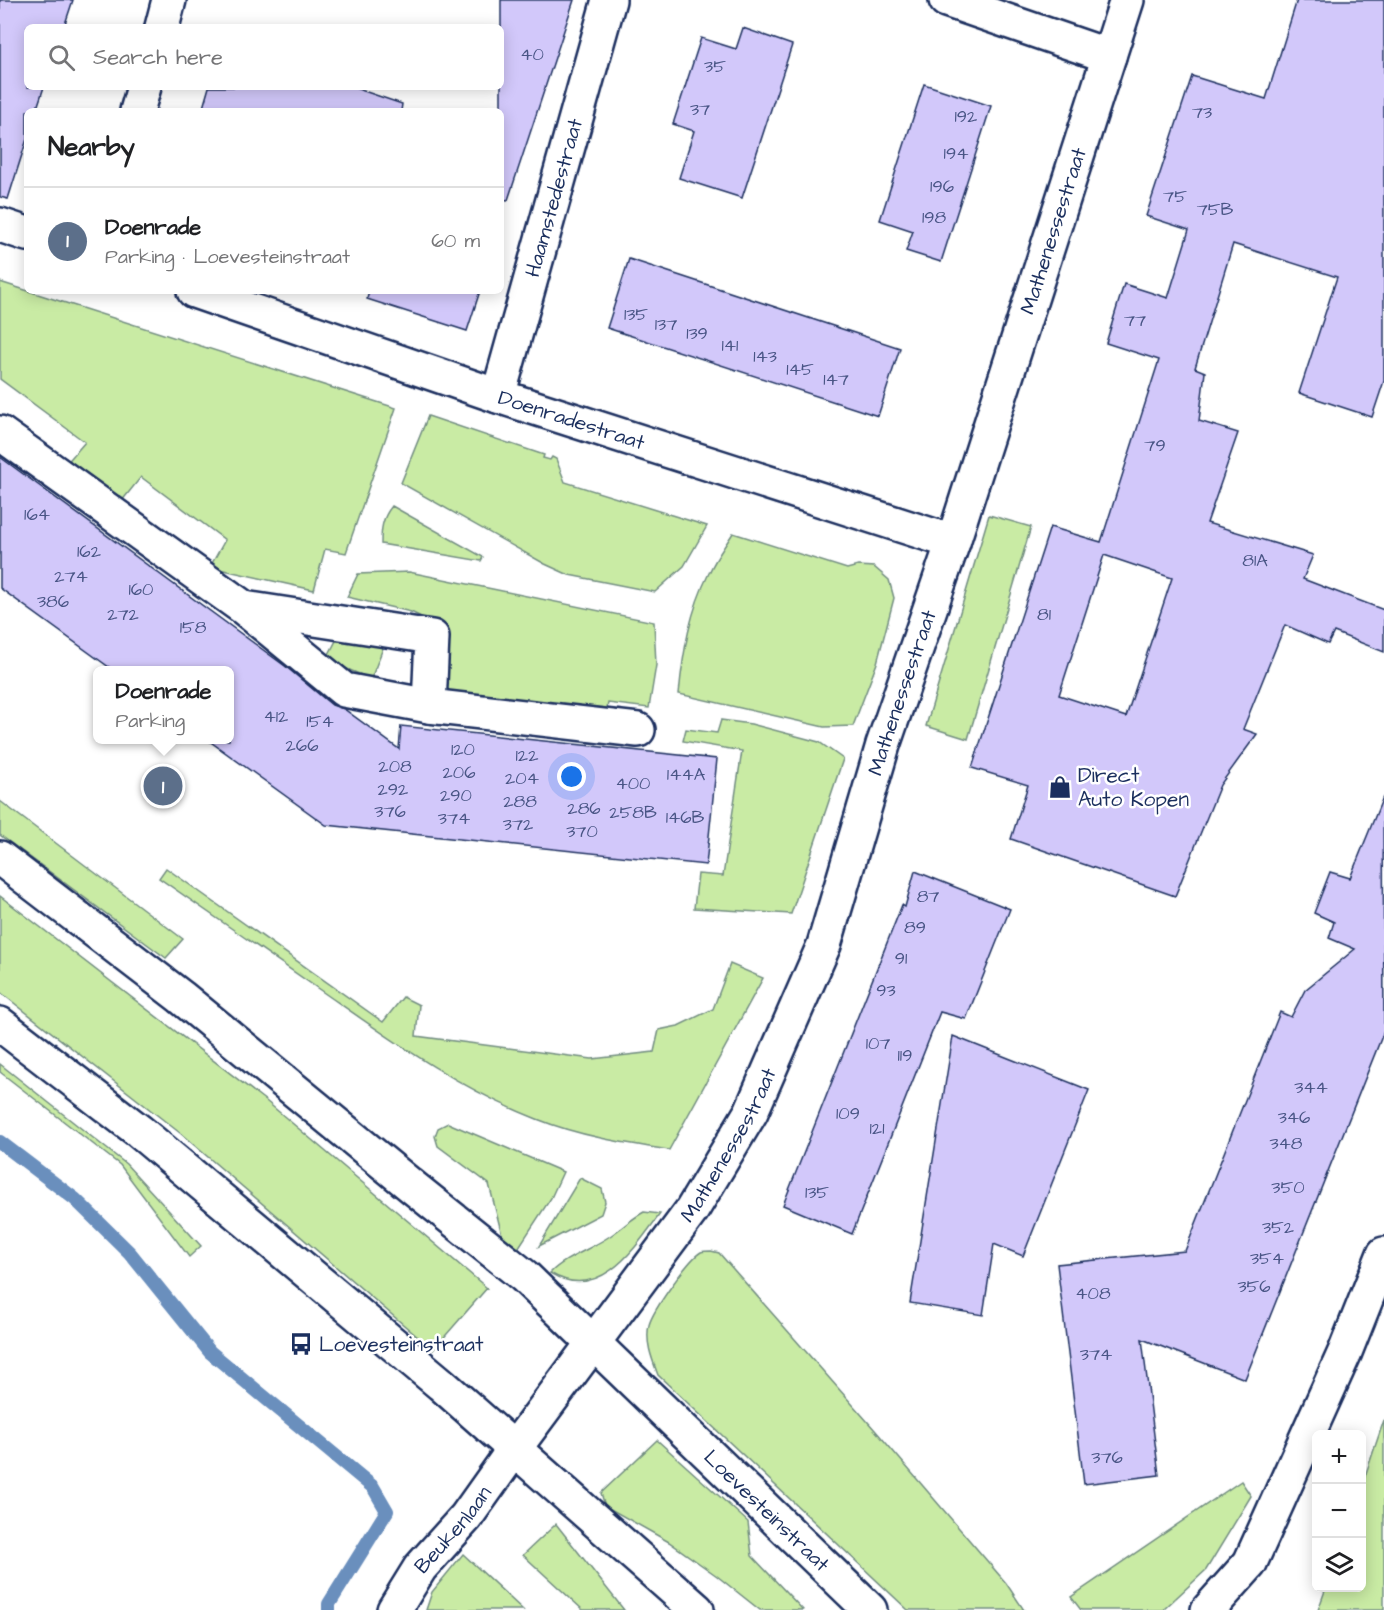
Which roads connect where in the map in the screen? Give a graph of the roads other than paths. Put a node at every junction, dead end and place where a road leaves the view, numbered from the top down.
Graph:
1 (170, 0) edge
2 (609, 0) edge
3 (946, 0) edge
4 (1127, 0) edge
5 (163, 24) edge
6 (1109, 56) junction
7 (143, 90) edge
8 (138, 108) edge
9 (0, 225) edge
10 (24, 233) edge
11 (203, 294) edge
12 (498, 396) junction
13 (0, 433) edge
14 (953, 542) junction
15 (244, 608) junction
16 (429, 706) junction
17 (638, 730) dead end
18 (0, 858) edge
19 (0, 1024) edge
20 (1384, 1254) edge
21 (593, 1342) junction
22 (515, 1448) junction
23 (394, 1610) edge
24 (697, 1610) edge
25 (870, 1610) edge
26 (1208, 1610) edge

1 - 5 street
2 - 12 street, Haamstedestraat
3 - 6 street
4 - 6 street, Mathenessestraat
6 - 14 street, Mathenessestraat
7 - 8 street
9 - 10 street
11 - 12 street, Doenradestraat
12 - 14 street, Doenradestraat
13 - 15 street
14 - 21 street, Mathenessestraat
15 - 16 street
15 - 16 street
16 - 17 street
18 - 21 street, Loevesteinstraat
19 - 22 street
20 - 26 street
21 - 22 street, Mathenessestraat
21 - 25 street, Loevesteinstraat
22 - 23 street, Beukenlaan
22 - 24 street

